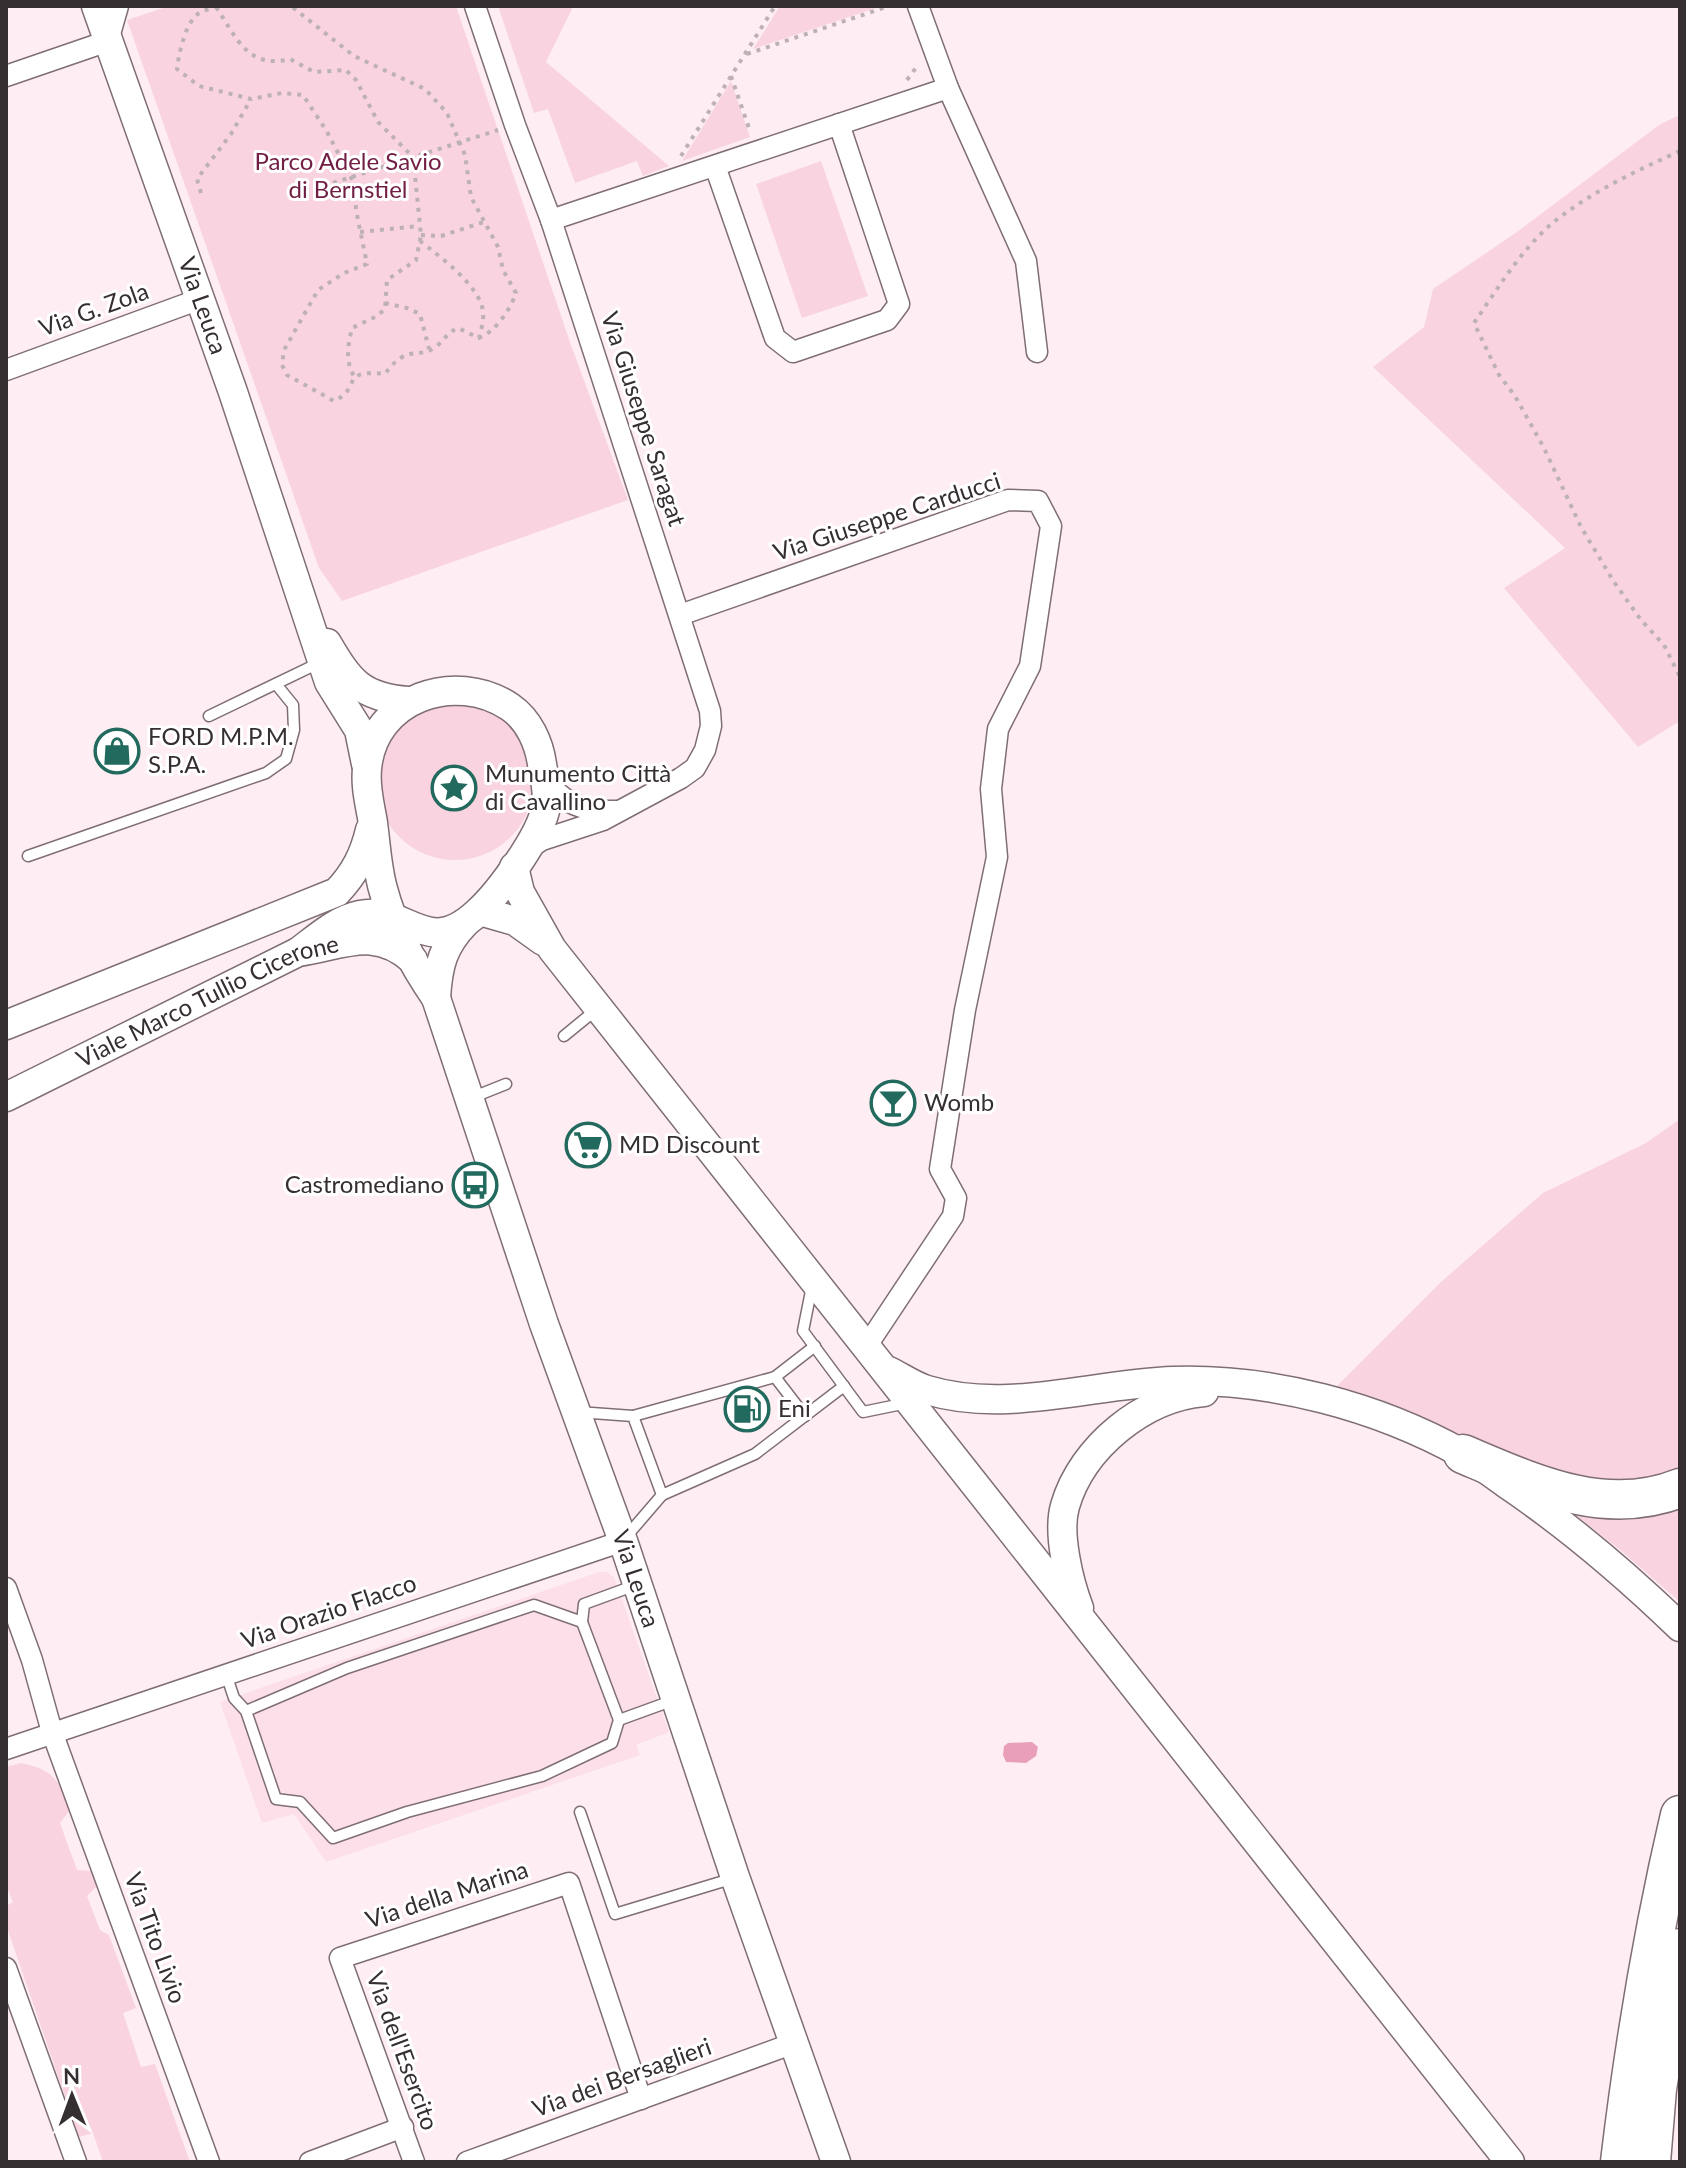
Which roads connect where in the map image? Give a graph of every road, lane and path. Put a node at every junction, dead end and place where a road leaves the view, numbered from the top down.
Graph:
1 (96, 6) edge
2 (118, 6) edge
3 (217, 6) edge
4 (291, 6) edge
5 (475, 6) edge
6 (775, 6) edge
7 (889, 6) edge
8 (918, 6) edge
9 (108, 41) junction
10 (745, 54) junction
11 (918, 66) dead end
12 (6, 76) edge
13 (731, 76) junction
14 (902, 87) dead end
15 (948, 88) junction
16 (251, 99) junction
17 (839, 124) junction
18 (515, 125) junction
19 (753, 138) dead end
20 (459, 141) junction
21 (1680, 151) edge
22 (411, 157) junction
23 (715, 166) junction
24 (351, 177) junction
25 (672, 180) junction
26 (314, 189) dead end
27 (201, 193) dead end
28 (551, 220) junction
29 (484, 222) junction
30 (419, 226) junction
31 (360, 232) junction
32 (420, 238) junction
33 (200, 299) junction
34 (385, 303) junction
35 (479, 338) junction
36 (429, 350) junction
37 (1037, 352) dead end
38 (6, 370) edge
39 (354, 376) junction
40 (305, 607) junction
41 (680, 615) junction
42 (323, 661) junction
43 (1680, 677) edge
44 (276, 684) junction
45 (408, 701) junction
46 (209, 716) dead end
47 (366, 766) junction
48 (543, 771) junction
49 (620, 810) junction
50 (372, 821) junction
51 (28, 856) dead end
52 (520, 858) junction
53 (473, 916) junction
54 (395, 919) junction
55 (552, 949) junction
56 (298, 952) junction
57 (413, 960) junction
58 (436, 998) junction
59 (599, 1008) junction
60 (6, 1025) edge
61 (564, 1036) dead end
62 (506, 1084) dead end
63 (6, 1097) edge
64 (469, 1099) junction
65 (813, 1280) junction
66 (815, 1346) junction
67 (866, 1347) junction
68 (884, 1369) junction
69 (775, 1377) junction
70 (844, 1386) junction
71 (1269, 1388) junction
72 (909, 1403) junction
73 (576, 1411) junction
74 (633, 1416) junction
75 (805, 1416) junction
76 (1463, 1454) junction
77 (1680, 1488) edge
78 (662, 1495) junction
79 (623, 1541) junction
80 (637, 1584) junction
81 (6, 1588) edge
82 (582, 1622) junction
83 (1680, 1627) edge
84 (1087, 1628) junction
85 (226, 1674) junction
86 (676, 1699) junction
87 (246, 1711) junction
88 (619, 1720) junction
89 (52, 1732) junction
90 (6, 1749) edge
91 (580, 1812) dead end
92 (1680, 1815) edge
93 (735, 1877) junction
94 (1680, 1948) edge
95 (340, 1958) joint
96 (6, 1968) edge
97 (794, 2043) junction
98 (641, 2099) junction
99 (403, 2127) junction
100 (76, 2162) edge
101 (209, 2162) edge
102 (310, 2162) edge
103 (414, 2162) edge
104 (467, 2162) edge
105 (836, 2162) edge
106 (1510, 2162) edge
107 (1620, 2162) edge
108 (1651, 2162) edge

1 - 9 main road, Via Leuca
2 - 9 street
3 - 16 path
3 - 22 path
4 - 20 path
5 - 18 street, Via Giuseppe Saragat
6 - 10 path
7 - 10 path
8 - 15 street
9 - 12 street
9 - 33 main road, Via Leuca
10 - 13 path
11 - 14 path
13 - 19 path
13 - 25 path
15 - 17 street
15 - 37 street
16 - 24 path
16 - 27 path
17 - 23 street
17 - 23 street
18 - 20 path
18 - 28 street, Via Giuseppe Saragat
20 - 22 path
20 - 29 path
21 - 43 path
22 - 24 path
22 - 30 path
23 - 25 street
24 - 26 path
24 - 31 path
25 - 28 street
28 - 41 street, Via Giuseppe Saragat
29 - 32 path
29 - 35 path
30 - 31 path
30 - 32 path
31 - 39 path
32 - 34 path
32 - 35 path
33 - 38 street, Via G. Zola
33 - 40 main road, Via Leuca
34 - 36 path
34 - 39 path
35 - 36 path
36 - 39 path
40 - 42 main road, Via Leuca
40 - 45 main road, Via Leuca
41 - 49 street, Via Giuseppe Saragat
41 - 67 street, Via Giuseppe Carducci
42 - 44 lane
42 - 47 main road, Via Leuca
44 - 46 lane
44 - 51 lane
45 - 47 main road
45 - 48 main road
47 - 50 main road
48 - 49 street
48 - 52 main road
49 - 52 street, Via Giuseppe Saragat
50 - 54 main road
50 - 60 main road, Viale Marco Tullio Cicerone
52 - 53 main road
52 - 55 main road
53 - 54 main road
53 - 55 main road
53 - 58 main road, Via Leuca
54 - 56 main road
54 - 57 main road, Via Leuca
55 - 59 main road
56 - 57 main road, Viale Marco Tullio Cicerone
56 - 63 main road, Viale Marco Tullio Cicerone
57 - 58 main road, Via Leuca
58 - 64 main road, Via Leuca
59 - 61 lane
59 - 65 main road
62 - 64 lane
64 - 73 main road, Via Leuca
65 - 66 lane
65 - 67 main road
66 - 69 lane
66 - 70 lane
67 - 68 main road
68 - 71 main road
68 - 72 main road
69 - 74 lane
69 - 75 lane
70 - 72 lane
70 - 75 lane
71 - 76 main road
71 - 84 main road
72 - 84 main road
73 - 74 lane
73 - 79 main road, Via Leuca
74 - 78 lane
75 - 78 lane
76 - 77 highway
76 - 83 main road
78 - 79 lane
79 - 80 main road, Via Leuca
79 - 85 street, Via Orazio Flacco
80 - 82 lane
80 - 86 main road, Via Leuca
81 - 89 street, Via Tito Livio
82 - 87 lane
82 - 88 lane
84 - 106 main road
85 - 87 lane
85 - 89 street, Via Orazio Flacco
86 - 88 lane
86 - 93 main road, Via Leuca
87 - 88 lane
89 - 90 street, Via Orazio Flacco
89 - 101 street, Via Tito Livio
91 - 93 lane
92 - 107 highway
93 - 97 main road, Via Leuca
94 - 108 highway
95 - 98 street, Via della Marina
95 - 99 street, Via dell'Esercito
96 - 100 street
97 - 98 street, Via dei Bersaglieri
97 - 105 main road, Via Leuca
98 - 104 street, Via dei Bersaglieri
99 - 102 street
99 - 103 street, Via dell'Esercito

